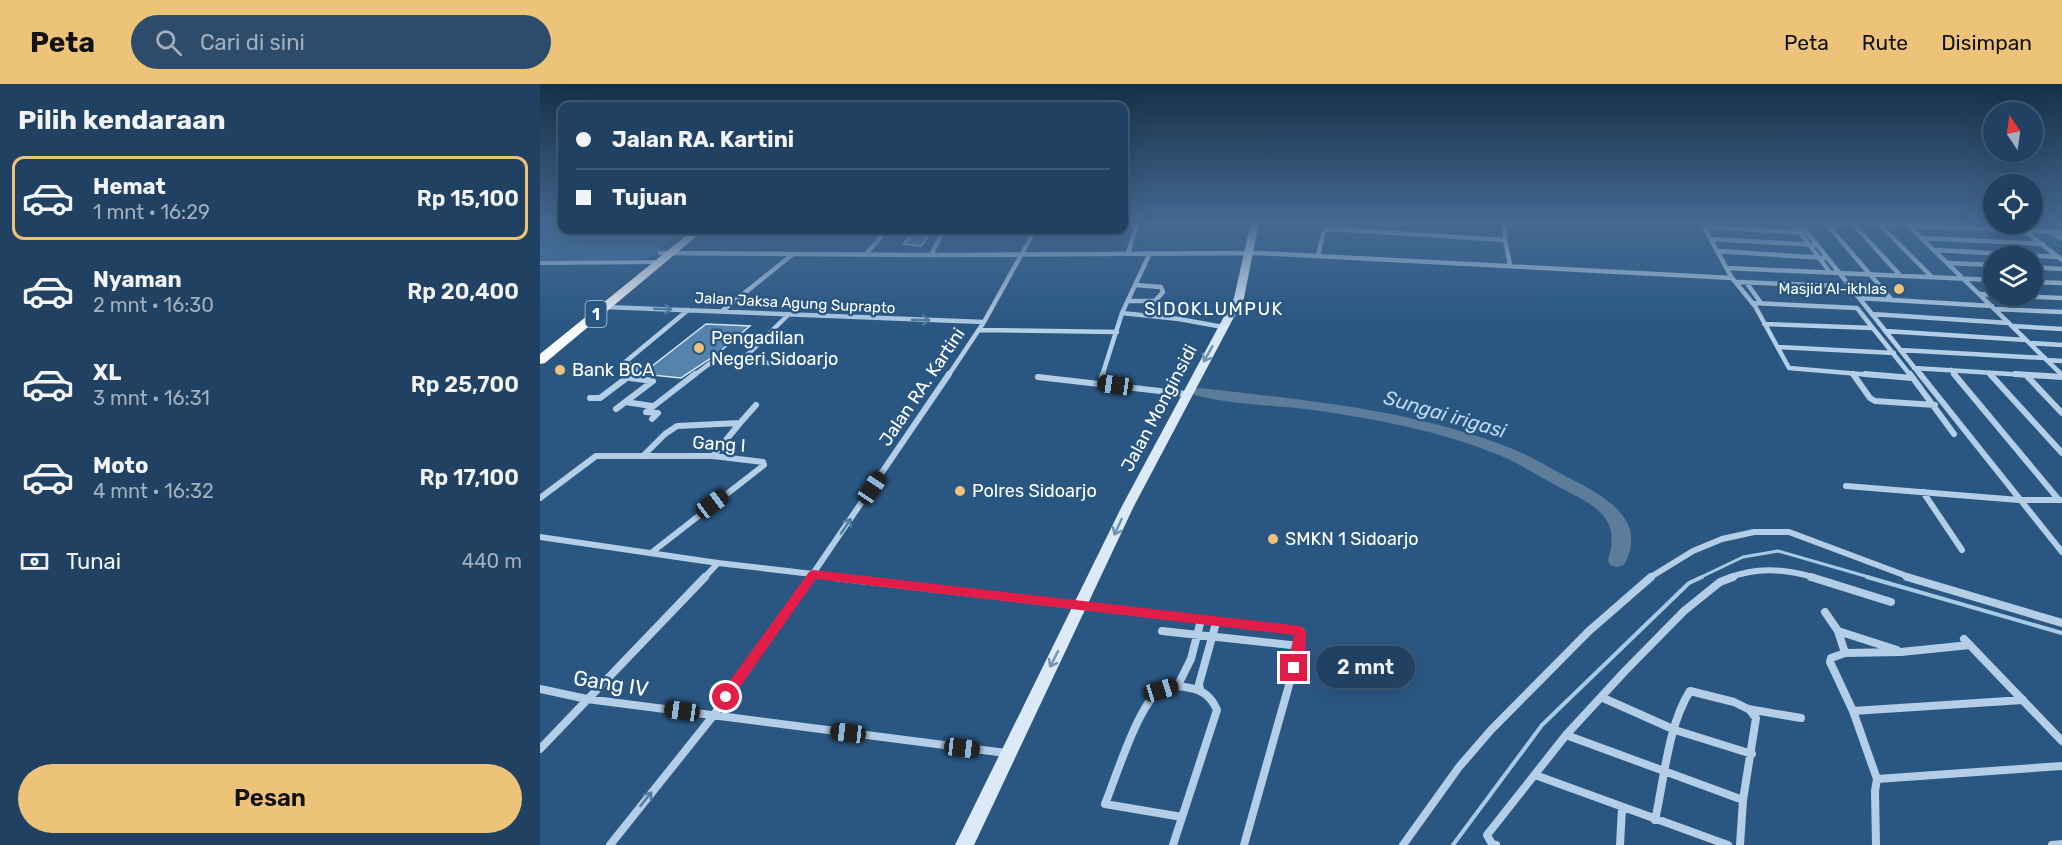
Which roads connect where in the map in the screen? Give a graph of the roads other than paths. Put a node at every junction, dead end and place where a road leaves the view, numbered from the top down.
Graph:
1 (1819, 257) edge
2 (660, 258) edge
3 (661, 258) edge
4 (716, 258) edge
5 (787, 258) edge
6 (1022, 258) edge
7 (1148, 258) edge
8 (1247, 258) edge
9 (1350, 258) edge
10 (1509, 258) edge
11 (1720, 258) edge
12 (1823, 258) edge
13 (1827, 258) joint
14 (1855, 258) edge
15 (1884, 258) edge
16 (1913, 258) edge
17 (1942, 258) edge
18 (656, 261) junction
19 (540, 263) edge
20 (1947, 263) junction
21 (1510, 265) junction
22 (1983, 265) edge
23 (1726, 268) junction
24 (2043, 268) edge
25 (540, 269) edge
26 (2062, 269) edge
27 (1829, 271) junction
28 (1838, 271) junction
29 (1868, 273) junction
30 (1899, 274) junction
31 (1931, 276) junction
32 (1732, 278) junction
33 (1962, 278) junction
34 (1983, 279) edge
35 (1738, 282) junction
36 (1746, 282) junction
37 (2043, 282) edge
38 (2062, 283) edge
39 (1136, 285) junction
40 (1839, 286) dead end
41 (1979, 294) junction
42 (1983, 294) edge
43 (2043, 297) edge
44 (1859, 298) junction
45 (2062, 298) edge
46 (1892, 300) junction
47 (1129, 301) junction
48 (1752, 303) junction
49 (1761, 303) junction
50 (605, 307) junction
51 (1993, 308) junction
52 (688, 310) junction
53 (722, 311) junction
54 (2062, 312) edge
55 (1122, 313) junction
56 (1872, 314) junction
57 (788, 315) junction
58 (984, 322) junction
59 (1764, 324) junction
60 (2011, 325) junction
61 (1223, 327) junction
62 (1873, 328) junction
63 (2062, 329) edge
64 (979, 330) junction
65 (1885, 331) junction
66 (1117, 332) junction
67 (2028, 342) junction
68 (2062, 345) edge
69 (1778, 347) junction
70 (540, 351) edge
71 (1897, 351) junction
72 (2046, 359) junction
73 (540, 360) edge
74 (742, 360) junction
75 (2062, 361) edge
76 (795, 365) dead end
77 (1914, 368) junction
78 (1951, 370) junction
79 (1989, 372) junction
80 (1853, 374) junction
81 (2025, 375) junction
82 (2062, 376) edge
83 (1038, 377) dead end
84 (629, 378) junction
85 (1912, 378) junction
86 (1100, 383) junction
87 (1186, 394) junction
88 (590, 398) dead end
89 (625, 402) junction
90 (756, 405) dead end
91 (1935, 405) junction
92 (652, 406) junction
93 (616, 409) dead end
94 (2062, 413) edge
95 (652, 419) dead end
96 (740, 423) junction
97 (1954, 434) dead end
98 (2062, 453) edge
99 (643, 456) junction
100 (713, 456) junction
101 (1846, 486) dead end
102 (1923, 492) junction
103 (540, 498) edge
104 (2019, 500) junction
105 (2061, 500) edge
106 (541, 538) edge
107 (1962, 550) dead end
108 (2062, 552) edge
109 (651, 553) junction
110 (718, 563) junction
111 (813, 575) junction
112 (1892, 602) dead end
113 (1080, 607) junction
114 (1825, 612) dead end
115 (1201, 620) junction
116 (1216, 623) junction
117 (2062, 623) edge
118 (1162, 631) dead end
119 (1838, 632) junction
120 (1197, 635) junction
121 (1212, 638) junction
122 (1300, 646) junction
123 (1901, 652) junction
124 (1845, 653) junction
125 (1178, 685) junction
126 (540, 689) edge
127 (1200, 690) junction
128 (1601, 697) junction
129 (587, 699) junction
130 (2023, 700) junction
131 (1748, 709) junction
132 (1853, 711) junction
133 (713, 716) junction
134 (1801, 718) dead end
135 (1675, 730) junction
136 (1566, 735) junction
137 (2062, 741) edge
138 (540, 749) edge
139 (1007, 754) junction
140 (1752, 754) junction
141 (2062, 766) edge
142 (1666, 773) junction
143 (1535, 775) junction
144 (1877, 779) junction
145 (1743, 800) junction
146 (1622, 808) junction
147 (1182, 818) junction
148 (1655, 820) junction
149 (2062, 844) edge
150 (610, 845) edge
151 (964, 845) edge
152 (1173, 845) edge
153 (1244, 845) edge
154 (1403, 845) edge
155 (1496, 845) edge
156 (1620, 845) edge
157 (1728, 845) edge
158 (1740, 845) edge
159 (1876, 845) edge
160 (2052, 845) edge

1 - 27 street
2 - 18 highway, 1
3 - 18 highway, 1
4 - 18 street
5 - 53 street
6 - 58 street, Jalan RA. Kartini
7 - 39 street
8 - 61 main road, Jalan Monginsidi
9 - 21 street
10 - 21 street
11 - 23 street
12 - 13 street
13 - 28 street
14 - 29 street
15 - 30 street
16 - 31 street
17 - 20 street
18 - 19 street
18 - 25 street
18 - 50 highway, 1
18 - 70 highway, 1
20 - 22 street
20 - 33 street
21 - 32 street
23 - 27 street
23 - 32 street
24 - 26 street
27 - 28 street
28 - 29 street
28 - 44 street
29 - 30 street
29 - 46 street
30 - 31 street
31 - 33 street
32 - 35 street
33 - 34 street
33 - 41 street
35 - 36 street
35 - 48 street
36 - 40 street
36 - 49 street
37 - 38 street
39 - 47 street
39 - 47 street
41 - 42 street
41 - 51 street
43 - 45 street
44 - 46 street
44 - 56 street
46 - 51 street
47 - 55 street
48 - 49 street
48 - 59 street
49 - 62 street
50 -> 52 street, Jalan Jaksa Agung Suprapto
50 - 73 highway, 1
51 - 54 street
51 - 60 street
52 - 53 street, Jalan Jaksa Agung Suprapto
52 - 84 street
53 - 57 street, Jalan Jaksa Agung Suprapto
55 - 61 street
55 - 66 street
56 - 60 street
56 - 65 street
57 -> 58 street, Jalan Jaksa Agung Suprapto
57 - 74 street
58 - 64 street, Jalan RA. Kartini
59 - 62 street
59 - 69 street
60 - 63 street
60 - 67 street
61 -> 87 main road, Jalan Monginsidi
62 - 71 street
64 - 66 street
111 -> 64 street, Jalan RA. Kartini
65 - 67 street
65 - 71 street
66 - 86 street
67 - 68 street
67 - 72 street
69 - 71 street
69 - 80 street
71 - 72 street
71 - 77 street
71 - 85 street
72 - 75 street
72 - 82 street
74 - 76 street
74 - 92 street
77 - 78 street
77 - 104 street
78 - 79 street
78 - 105 street
79 - 81 street
79 - 98 street
80 - 85 street
80 - 91 street
81 - 82 street
81 - 94 street
83 - 86 street
84 - 88 street
84 - 89 street
85 - 91 street
86 - 87 street
87 -> 113 main road, Jalan Monginsidi
89 - 92 street
89 - 93 street
90 - 96 street
91 - 97 street
92 - 95 street
96 - 99 street
96 - 100 street
99 - 100 street, Gang I
99 - 103 street, Gang I
100 - 109 street, Gang I
101 - 102 street
102 - 104 street
102 - 107 street
104 - 105 street
104 - 108 street
106 - 109 street
109 - 110 street
110 - 111 street
110 - 129 street
111 - 113 street
111 - 133 street, Jalan RA. Kartini
112 - 128 street
113 - 115 street
113 -> 139 main road, Jalan Monginsidi
114 - 119 street
115 - 116 street
115 - 120 street
116 - 121 street
116 - 122 street
117 - 154 street
118 - 120 street
119 - 123 street
119 - 124 street
120 - 121 street
120 - 125 street
121 - 122 street
121 - 127 street
122 - 153 street
123 - 124 street
123 - 130 street
124 - 132 street
125 - 127 street
125 - 147 street
126 - 129 street, Gang IV
127 - 147 street
128 - 135 street
128 - 136 street
129 - 133 street, Gang IV
129 - 138 street
130 - 132 street
130 - 137 street
131 - 134 street
131 - 135 street
131 - 140 street
132 - 144 street
133 - 139 street, Gang IV
150 -> 133 street, Jalan RA. Kartini
135 - 140 street
135 - 142 street
136 - 142 street
136 - 143 street
139 - 151 main road, Jalan Monginsidi
140 - 145 street
141 - 144 street
142 - 145 street
142 - 148 street
143 - 146 street
143 - 155 street
144 - 159 street
145 - 158 street
146 - 148 street
146 - 156 street
147 - 152 street
148 - 157 street
149 - 160 street

